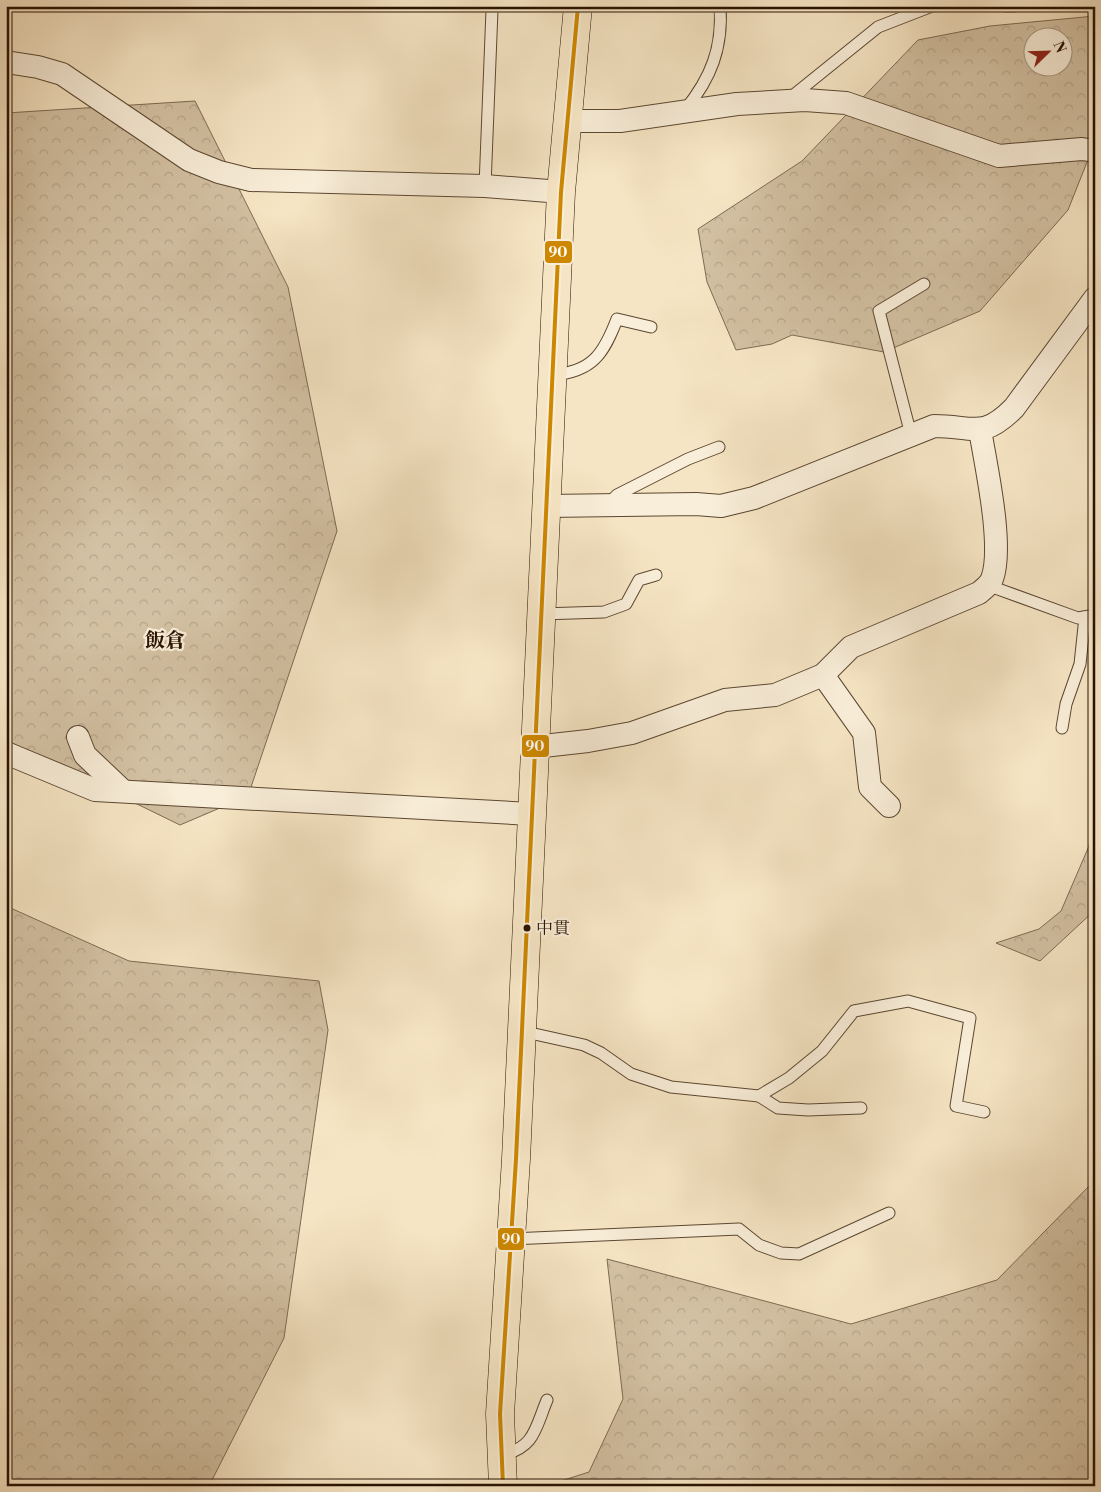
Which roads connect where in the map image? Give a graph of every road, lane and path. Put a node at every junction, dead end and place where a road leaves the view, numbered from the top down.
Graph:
1 (578, 6) edge
2 (720, 6) edge
3 (932, 6) edge
4 (1005, 6) edge
5 (1014, 6) edge
6 (492, 10) dead end
7 (6, 62) edge
8 (787, 100) junction
9 (684, 112) junction
10 (567, 121) junction
11 (1095, 151) edge
12 (485, 186) junction
13 (561, 192) junction
14 (924, 284) dead end
15 (1095, 298) edge
16 (650, 327) dead end
17 (552, 375) junction
18 (980, 430) junction
19 (911, 435) junction
20 (718, 447) dead end
21 (608, 504) junction
22 (546, 506) junction
23 (656, 575) dead end
24 (987, 585) junction
25 (541, 614) junction
26 (1090, 616) edge
27 (824, 675) junction
28 (1062, 728) dead end
29 (78, 737) dead end
30 (534, 747) junction
31 (6, 753) edge
32 (123, 791) junction
33 (889, 806) dead end
34 (531, 814) junction
35 (521, 1031) junction
36 (759, 1096) junction
37 (860, 1108) dead end
38 (984, 1112) dead end
39 (889, 1213) dead end
40 (510, 1239) junction
41 (546, 1400) dead end
42 (502, 1456) junction
43 (503, 1486) edge

1 - 10 main road
2 - 9 lane
3 - 8 lane
4 - 5 lane
6 - 12 lane
7 - 12 street
8 - 9 street
8 - 11 street
9 - 10 street
10 - 13 main road
12 - 13 street
13 - 17 main road
14 - 19 lane
15 - 18 street
16 - 17 lane
17 - 22 main road
18 - 19 street
18 - 24 street
19 - 21 street
20 - 21 lane
21 - 22 street
22 - 25 main road
23 - 25 lane
24 - 26 lane
24 - 27 street
25 - 30 main road
26 - 28 lane
27 - 30 street
27 - 33 street
29 - 32 street
30 - 34 main road
31 - 32 street
32 - 34 street
34 - 35 main road
35 - 36 lane
35 - 40 main road
36 - 37 lane
36 - 38 lane
39 - 40 lane
40 - 42 main road
41 - 42 lane
42 - 43 main road

